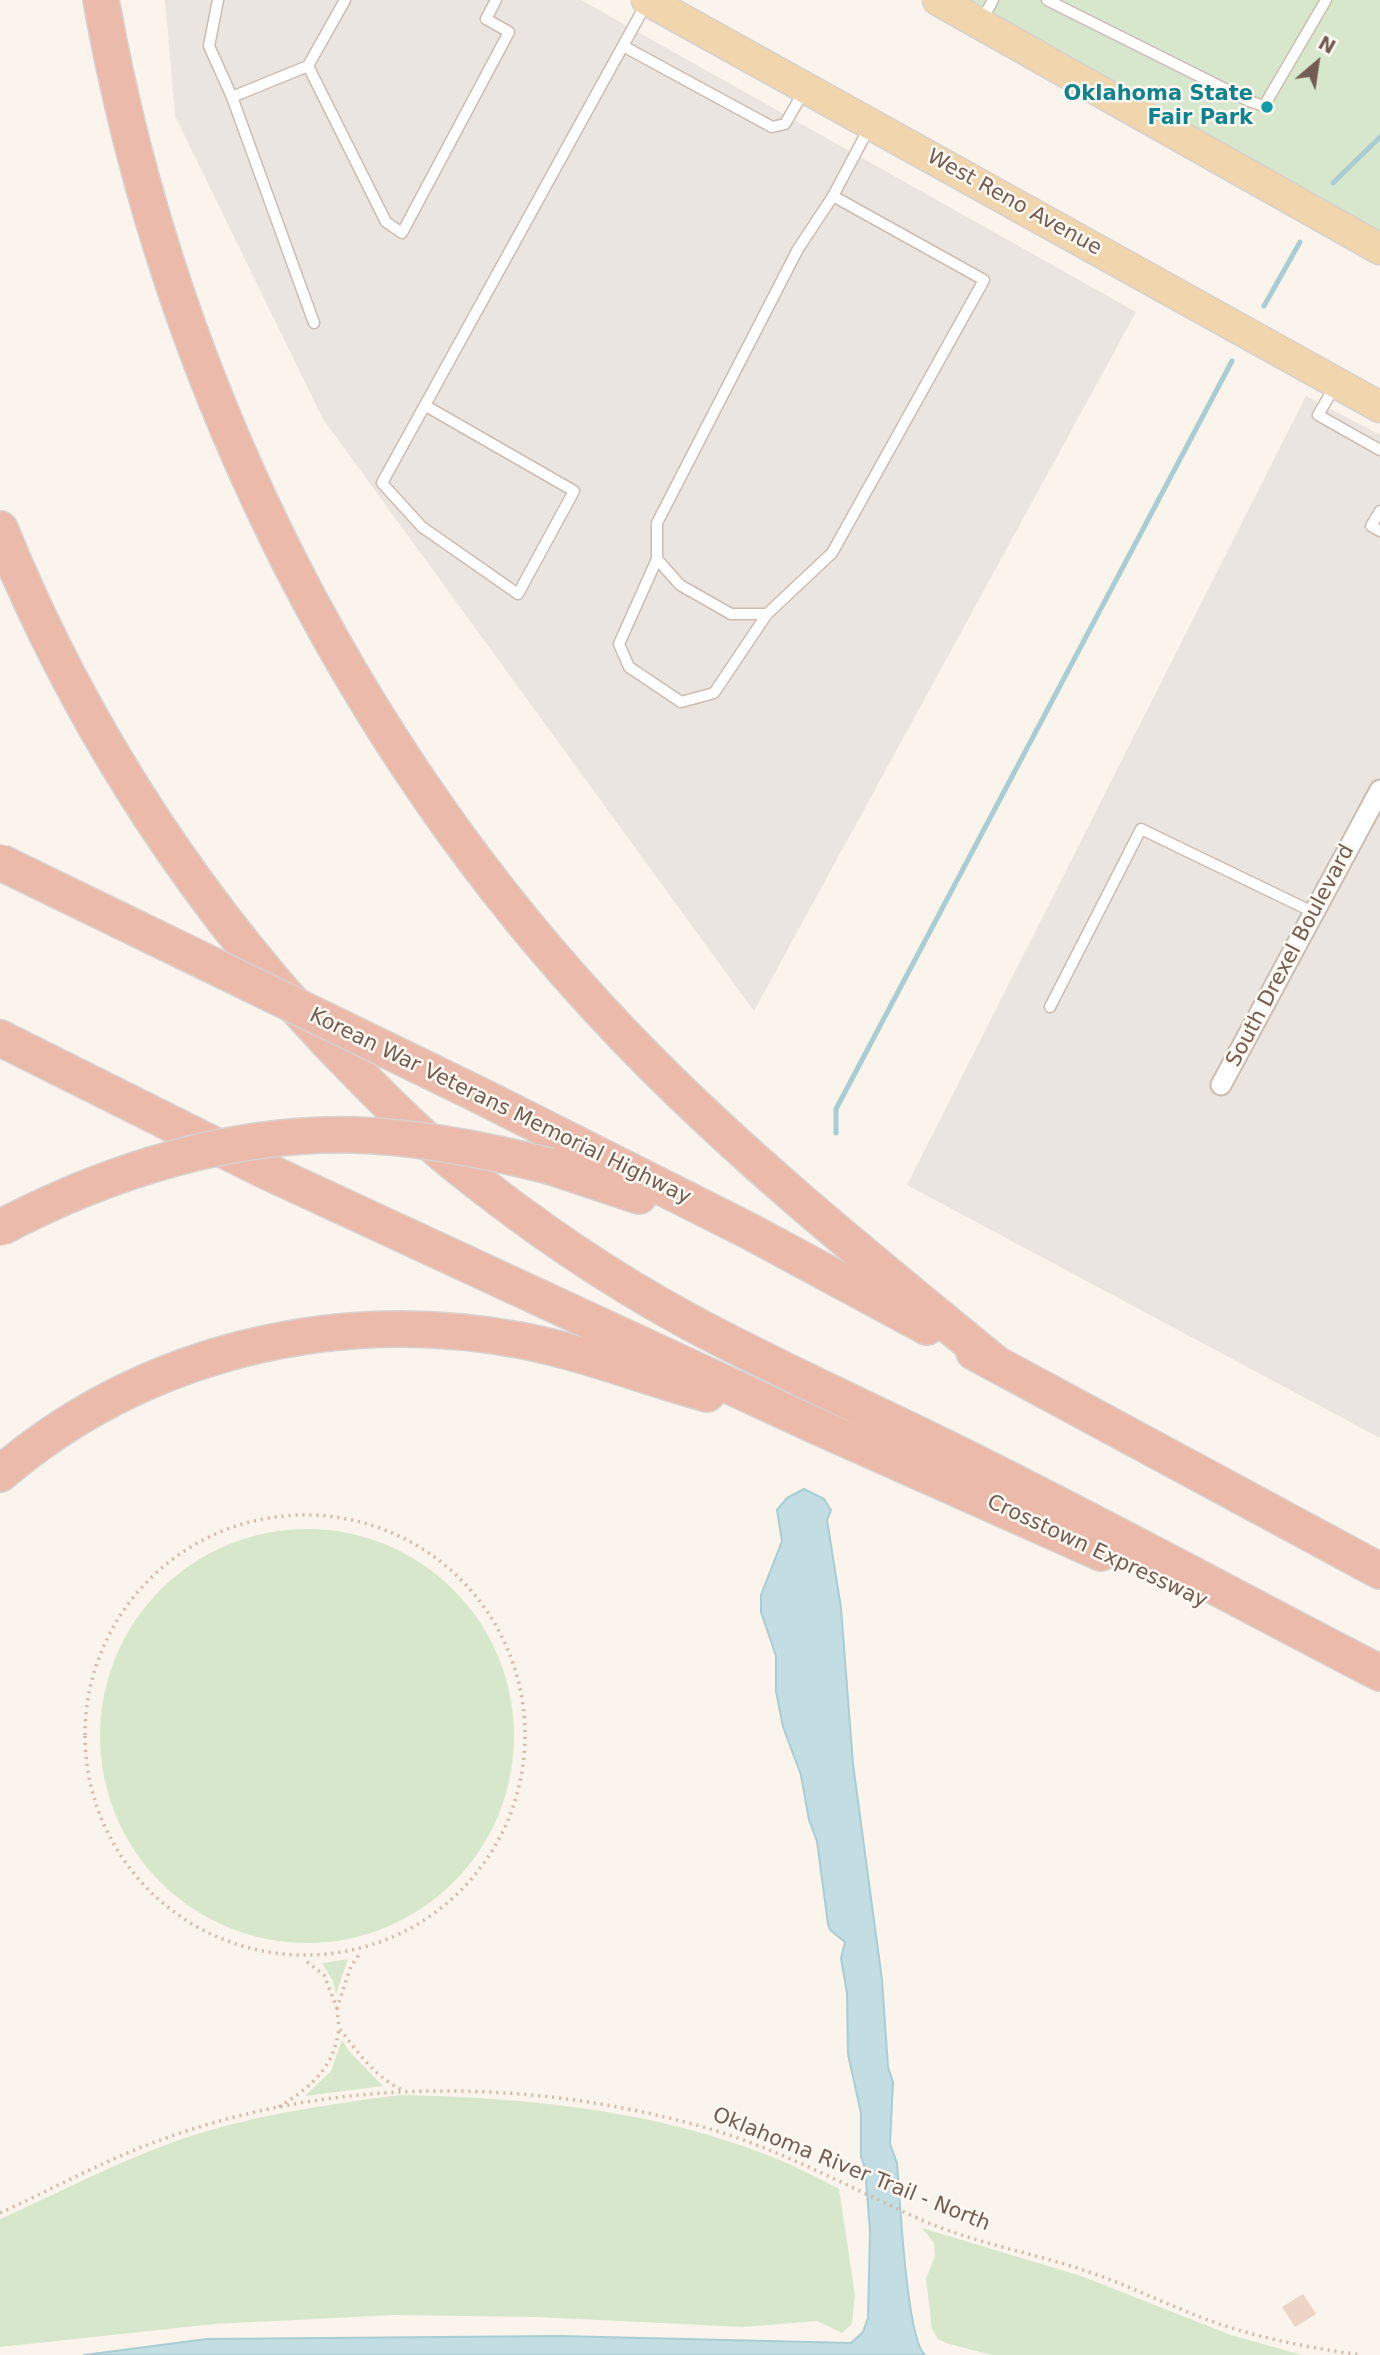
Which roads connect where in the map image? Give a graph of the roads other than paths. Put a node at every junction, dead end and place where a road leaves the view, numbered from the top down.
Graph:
1 (101, 0) edge
2 (218, 0) edge
3 (345, 0) edge
4 (496, 0) edge
5 (647, 0) edge
6 (938, 0) edge
7 (1048, 0) edge
8 (1326, 0) edge
9 (987, 12) edge
10 (623, 47) junction
11 (308, 66) junction
12 (806, 88) junction
13 (232, 97) junction
14 (871, 124) junction
15 (834, 196) junction
16 (1380, 249) edge
17 (314, 323) dead end
18 (1337, 383) junction
19 (426, 406) junction
20 (1380, 407) edge
21 (1380, 450) edge
22 (1380, 511) edge
23 (0, 529) edge
24 (1380, 531) edge
25 (657, 559) junction
26 (767, 614) junction
27 (1380, 790) edge
28 (0, 862) edge
29 (1316, 914) junction
30 (1050, 1007) dead end
31 (0, 1038) edge
32 (1221, 1085) dead end
33 (0, 1228) edge
34 (749, 1231) junction
35 (995, 1363) junction
36 (812, 1424) junction
37 (0, 1474) edge
38 (1380, 1571) edge
39 (1380, 1673) edge
40 (1380, 1683) edge

1 - 35 highway
2 - 13 lane
3 - 11 lane
4 - 11 lane
5 - 10 lane
5 - 12 main road, West Reno Avenue
6 - 9 main road
7 - 8 lane
9 - 16 main road
10 - 12 lane
10 - 19 lane
11 - 13 lane
12 - 14 main road, West Reno Avenue
13 - 17 lane
14 - 15 lane
14 - 18 main road, West Reno Avenue
15 - 25 lane
15 - 26 lane
18 - 20 main road, West Reno Avenue
18 - 21 lane
19 - 19 lane
22 - 24 lane
23 - 39 highway
25 - 26 lane
25 - 26 lane
27 - 29 street, South Drexel Boulevard
28 - 34 highway, Korean War Veterans Memorial Highway, bridge
29 - 30 lane
29 - 32 street, South Drexel Boulevard
31 - 36 highway
33 - 34 highway, bridge
34 - 35 highway, Korean War Veterans Memorial Highway
35 - 38 highway
36 - 37 highway
36 - 40 highway, Crosstown Expressway

